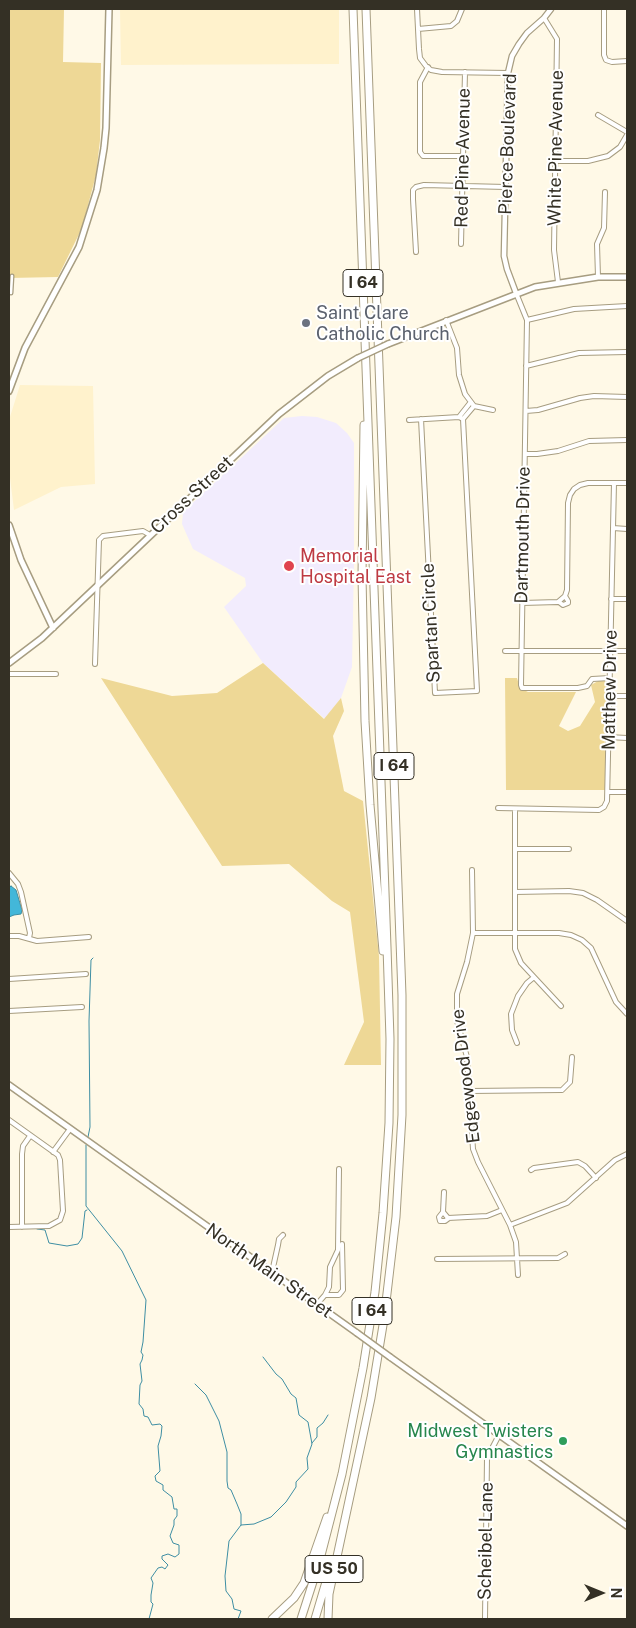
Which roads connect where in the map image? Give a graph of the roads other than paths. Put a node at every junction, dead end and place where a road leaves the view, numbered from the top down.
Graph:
1 (109, 9) edge
2 (353, 9) edge
3 (366, 9) edge
4 (417, 9) edge
5 (462, 9) edge
6 (551, 9) edge
7 (604, 9) edge
8 (544, 18) junction
9 (418, 30) junction
10 (627, 61) edge
11 (428, 67) junction
12 (465, 72) junction
13 (508, 73) junction
14 (598, 116) dead end
15 (627, 133) edge
16 (463, 156) junction
17 (556, 161) junction
18 (462, 187) junction
19 (506, 187) junction
20 (605, 192) dead end
21 (461, 244) dead end
22 (416, 252) dead end
23 (12, 276) dead end
24 (598, 277) junction
25 (627, 277) edge
26 (558, 282) junction
27 (11, 293) dead end
28 (516, 293) junction
29 (627, 306) edge
30 (446, 320) junction
31 (527, 320) junction
32 (627, 352) edge
33 (526, 366) junction
34 (366, 382) junction
35 (9, 391) edge
36 (627, 397) edge
37 (472, 404) junction
38 (493, 410) dead end
39 (526, 411) junction
40 (461, 418) junction
41 (421, 419) junction
42 (409, 420) dead end
43 (627, 440) edge
44 (525, 454) junction
45 (614, 483) junction
46 (627, 483) edge
47 (9, 524) edge
48 (613, 528) junction
49 (627, 529) edge
50 (150, 535) junction
51 (97, 586) junction
52 (611, 598) junction
53 (627, 598) edge
54 (522, 603) junction
55 (53, 628) junction
56 (505, 651) dead end
57 (521, 651) junction
58 (610, 651) junction
59 (627, 651) edge
60 (9, 663) edge
61 (96, 664) dead end
62 (9, 674) edge
63 (56, 674) dead end
64 (610, 678) junction
65 (610, 696) junction
66 (627, 696) edge
67 (608, 737) junction
68 (627, 738) edge
69 (608, 792) junction
70 (627, 792) edge
71 (498, 808) dead end
72 (515, 809) junction
73 (515, 849) junction
74 (569, 849) dead end
75 (472, 870) dead end
76 (9, 873) edge
77 (515, 892) junction
78 (627, 922) edge
79 (473, 932) junction
80 (515, 933) junction
81 (9, 936) edge
82 (89, 937) dead end
83 (29, 938) junction
84 (86, 974) dead end
85 (533, 978) junction
86 (9, 980) edge
87 (560, 1006) dead end
88 (82, 1007) dead end
89 (9, 1011) edge
90 (627, 1014) edge
91 (517, 1044) dead end
92 (572, 1057) dead end
93 (390, 1066) junction
94 (9, 1085) edge
95 (470, 1091) junction
96 (9, 1120) edge
97 (70, 1129) junction
98 (30, 1136) junction
99 (53, 1152) junction
100 (627, 1154) edge
101 (339, 1169) dead end
102 (531, 1170) dead end
103 (596, 1178) junction
104 (444, 1192) dead end
105 (502, 1210) junction
106 (510, 1226) junction
107 (9, 1227) edge
108 (22, 1227) junction
109 (283, 1236) dead end
110 (342, 1244) dead end
111 (565, 1254) dead end
112 (437, 1259) dead end
113 (518, 1259) junction
114 (272, 1272) junction
115 (518, 1275) dead end
116 (325, 1295) junction
117 (317, 1304) junction
118 (499, 1435) junction
119 (336, 1496) junction
120 (344, 1519) junction
121 (627, 1526) edge
122 (272, 1619) edge
123 (301, 1619) edge
124 (315, 1619) edge
125 (328, 1619) edge
126 (484, 1619) edge

1 - 35 main road
2 - 34 highway, I 64
3 - 120 highway, I 64
4 - 9 street
5 - 9 street
6 - 8 street, Pierce Boulevard
7 - 10 street
8 - 13 street, Pierce Boulevard
8 - 17 street, White Pine Avenue
9 - 11 street
11 - 12 street
11 - 16 street
12 - 13 street
12 - 16 street, Red Pine Avenue
13 - 19 street, Pierce Boulevard
14 - 15 street
15 - 17 street
16 - 18 street, Red Pine Avenue
17 - 26 street, White Pine Avenue
18 - 19 street
18 - 21 street, Red Pine Avenue
18 - 22 street
19 - 28 street, Pierce Boulevard
20 - 24 street
23 - 27 street
24 - 25 main road, Cross Street
24 - 26 main road, Cross Street
26 - 28 main road, Cross Street
28 - 30 main road, Cross Street
28 - 31 street, Dartmouth Drive
29 - 31 street
30 - 37 street
30 - 50 main road, Cross Street, bridge
31 - 33 street, Dartmouth Drive
32 - 33 street
33 - 39 street, Dartmouth Drive
34 - 93 highway, I 64
34 - 93 highway
36 - 39 street
37 - 38 street
37 - 40 street
39 - 44 street, Dartmouth Drive
40 - 41 street
40 - 41 street, Spartan Circle
41 - 42 street
43 - 44 street
44 - 54 street, Dartmouth Drive
45 - 46 street
45 - 48 street, Matthew Drive
45 - 54 street
47 - 55 main road
48 - 49 street
48 - 52 street, Matthew Drive
50 - 51 main road, Cross Street
50 - 51 street
51 - 55 main road, Cross Street
51 - 61 street
52 - 53 street
52 - 58 street, Matthew Drive
54 - 57 street, Dartmouth Drive
55 - 60 main road, Cross Street
56 - 57 street
57 - 58 street
57 - 64 street, Dartmouth Drive
58 - 59 street
58 - 64 street, Matthew Drive
62 - 63 street
64 - 65 street, Matthew Drive
65 - 66 street
65 - 67 street, Matthew Drive
67 - 68 street
67 - 69 street, Matthew Drive
69 - 70 street
69 - 72 street
71 - 72 street
72 - 73 street
73 - 74 street
73 - 77 street
75 - 79 street, Edgewood Drive
76 - 83 street
77 - 78 street
77 - 80 street
79 - 80 street
79 - 95 street, Edgewood Drive
80 - 85 street
80 - 90 street
81 - 83 street
82 - 83 street
84 - 86 street
85 - 87 street
85 - 91 street
88 - 89 street
92 - 95 street
93 - 119 highway, I 64
94 - 97 main road, North Main Street
95 - 105 street, Edgewood Drive
96 - 98 street
97 - 99 street
97 - 114 main road, North Main Street
98 - 99 street
98 - 108 street
99 - 108 street
100 - 103 street
101 - 116 street
102 - 103 street
103 - 106 street
104 - 105 street
105 - 106 street, Edgewood Drive
106 - 113 street, Edgewood Drive
107 - 108 street
109 - 114 street
110 - 116 street
111 - 113 street
112 - 113 street
113 - 115 street, Edgewood Drive
114 - 117 main road, North Main Street
116 - 117 street
117 - 118 main road, North Main Street, bridge
118 - 121 main road, North Main Street
118 - 126 street, Scheibel Lane
119 - 122 highway
119 - 123 highway, I 64
120 - 124 highway, I 64
120 - 125 highway, US 50

